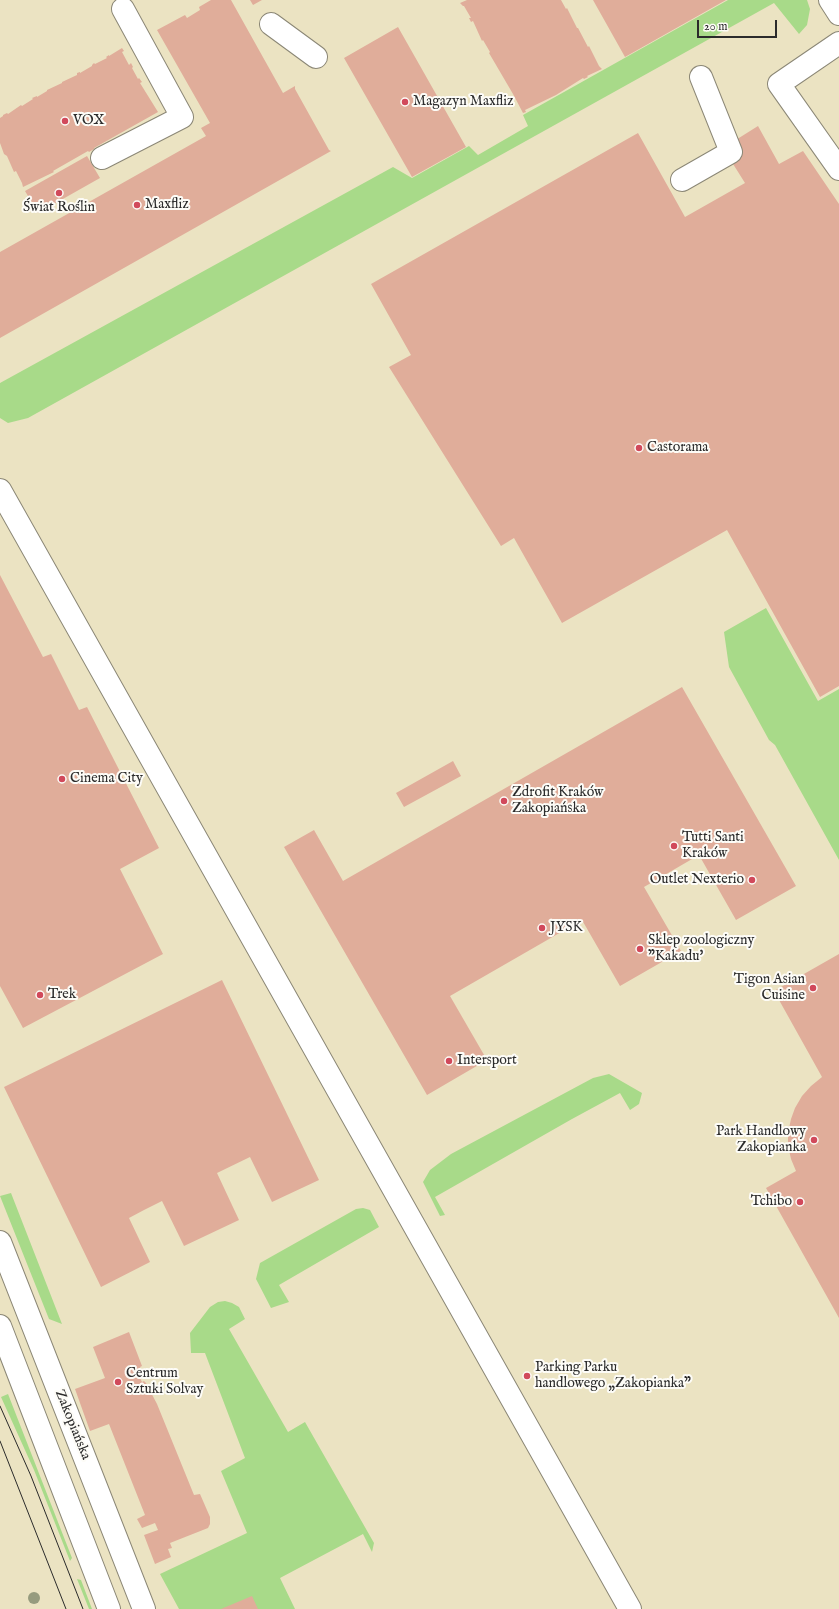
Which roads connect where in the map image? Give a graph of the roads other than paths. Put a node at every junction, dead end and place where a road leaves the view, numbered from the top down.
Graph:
1 (830, 0) edge
2 (123, 9) dead end
3 (839, 14) edge
4 (271, 24) dead end
5 (839, 43) edge
6 (316, 57) dead end
7 (701, 77) dead end
8 (102, 158) dead end
9 (839, 169) edge
10 (682, 180) dead end
11 (0, 490) edge
12 (0, 1242) edge
13 (0, 1326) edge
14 (109, 1609) edge
15 (144, 1609) edge
16 (630, 1609) edge

1 - 3 main road
2 - 8 main road
4 - 6 main road
5 - 9 main road
7 - 10 main road
11 - 16 main road
12 - 15 main road, Zakopiańska
13 - 14 main road

